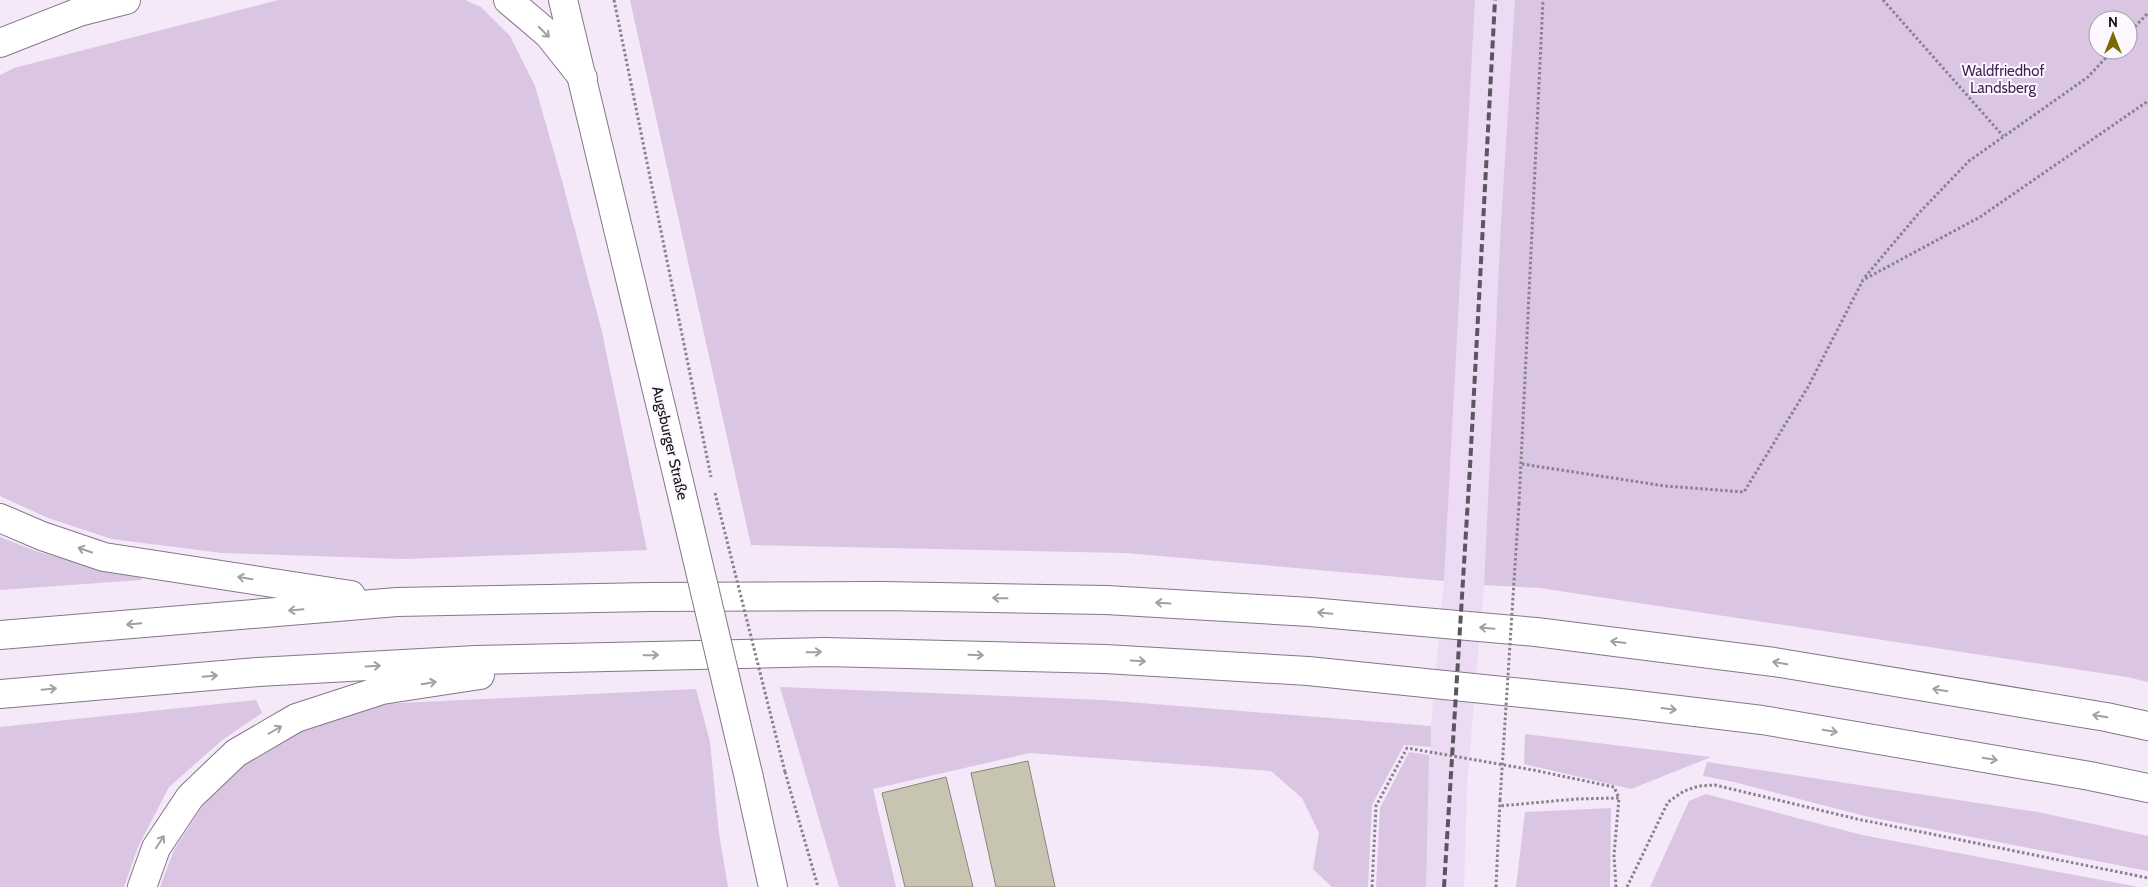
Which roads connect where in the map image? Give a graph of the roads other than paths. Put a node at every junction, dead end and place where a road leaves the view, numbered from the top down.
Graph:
1 (126, 0) edge
2 (508, 0) edge
3 (563, 0) edge
4 (0, 43) edge
5 (582, 78) junction
6 (0, 518) edge
7 (397, 602) junction
8 (0, 636) edge
9 (602, 656) junction
10 (0, 694) edge
11 (2148, 726) edge
12 (2148, 788) edge
13 (142, 887) edge
14 (774, 887) edge

1 - 4 main road
2 -> 5 main road
3 - 5 main road, Augsburger Straße
5 - 14 main road, Augsburger Straße, bridge
7 -> 6 main road
7 -> 8 main road
11 -> 7 main road
10 -> 9 main road
9 -> 12 main road
13 -> 9 main road

